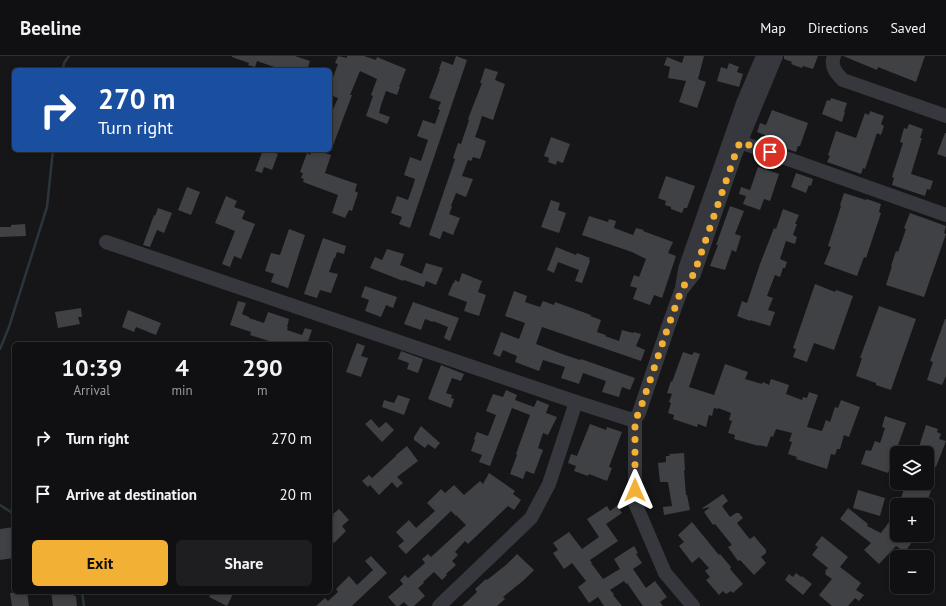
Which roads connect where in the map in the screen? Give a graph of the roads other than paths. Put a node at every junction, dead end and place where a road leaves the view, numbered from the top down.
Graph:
1 (763, 56) edge
2 (776, 56) edge
3 (834, 56) edge
4 (946, 116) edge
5 (740, 142) junction
6 (946, 215) edge
7 (106, 242) dead end
8 (682, 288) junction
9 (576, 402) junction
10 (635, 419) junction
11 (439, 606) edge
12 (693, 606) edge

1 - 8 street
2 - 5 street
3 - 4 street
5 - 6 street
5 - 8 street
7 - 9 street
8 - 10 street
9 - 10 street
9 - 11 street
10 - 12 street

